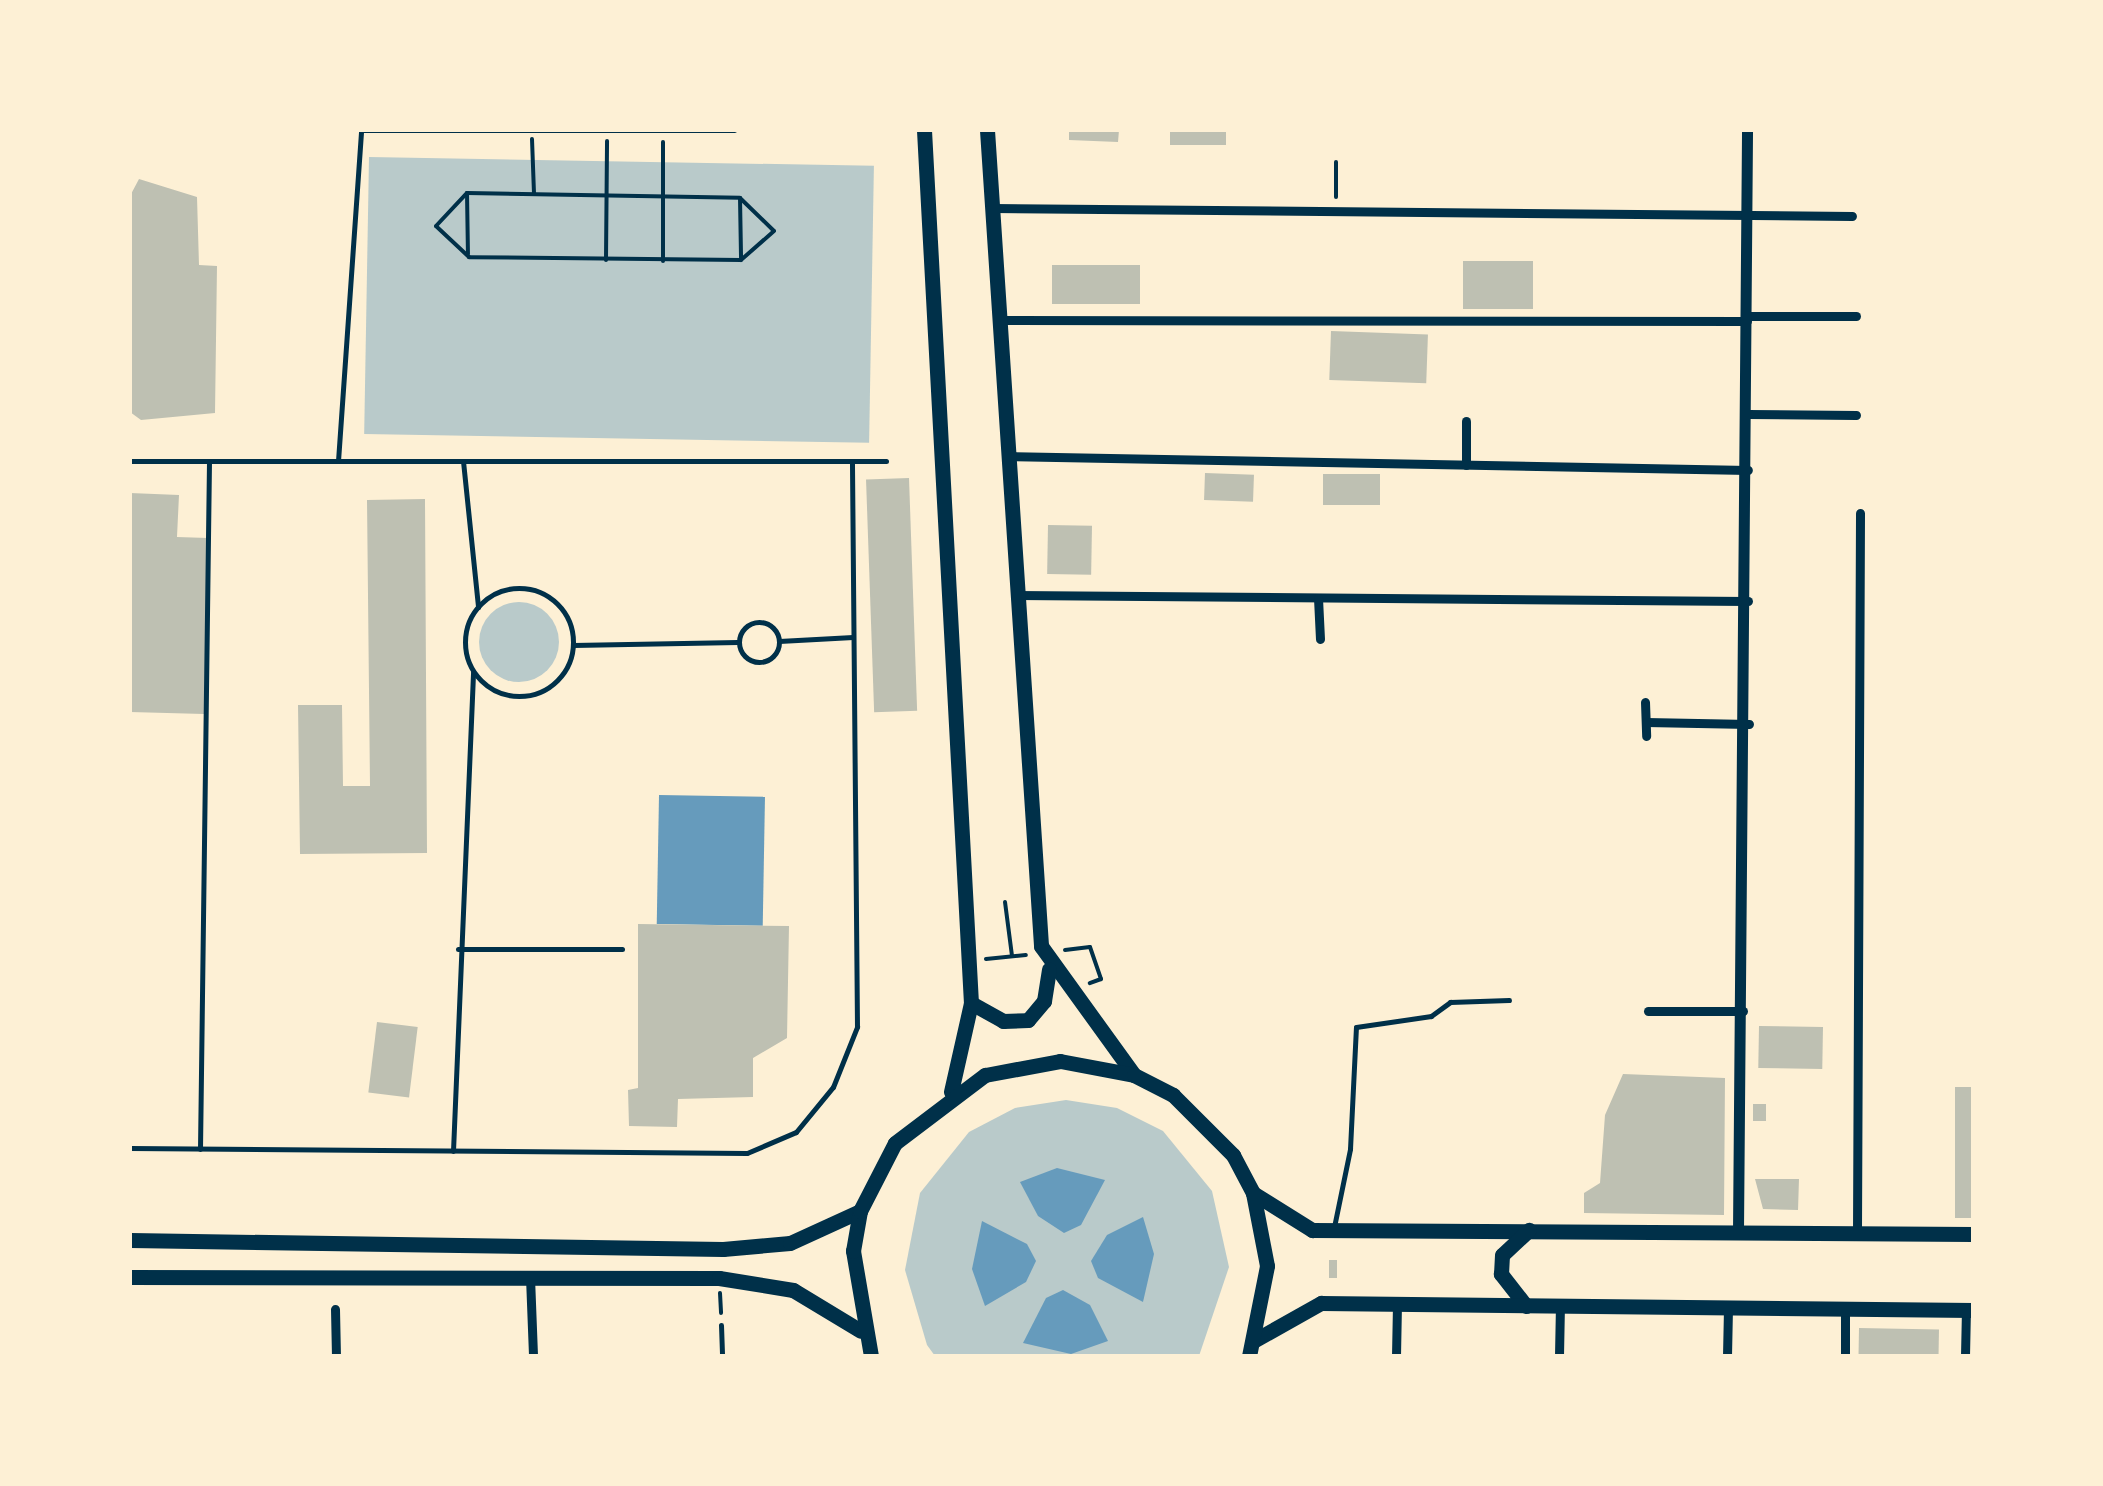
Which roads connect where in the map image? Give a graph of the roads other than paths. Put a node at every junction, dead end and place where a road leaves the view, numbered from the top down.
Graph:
1 (362, 130) edge
2 (734, 130) edge
3 (912, 130) edge
4 (987, 130) edge
5 (1746, 130) edge
6 (532, 131) edge
7 (607, 132) edge
8 (663, 132) edge
9 (924, 136) edge
10 (992, 208) junction
11 (1747, 216) junction
12 (1852, 216) dead end
13 (1856, 316) dead end
14 (1747, 318) junction
15 (999, 320) junction
16 (1748, 414) junction
17 (1856, 414) dead end
18 (1466, 421) dead end
19 (1007, 456) junction
20 (130, 461) edge
21 (209, 461) junction
22 (338, 461) junction
23 (463, 461) junction
24 (852, 461) junction
25 (886, 461) dead end
26 (1466, 465) junction
27 (1748, 470) junction
28 (1860, 513) dead end
29 (1016, 595) junction
30 (1318, 598) junction
31 (1749, 601) junction
32 (478, 607) junction
33 (853, 636) junction
34 (1320, 639) dead end
35 (779, 640) junction
36 (738, 642) junction
37 (573, 645) junction
38 (474, 671) junction
39 (1645, 702) dead end
40 (1646, 722) junction
41 (1749, 724) junction
42 (1646, 736) dead end
43 (622, 949) dead end
44 (458, 950) junction
45 (1050, 959) junction
46 (1509, 1000) dead end
47 (970, 1003) junction
48 (1648, 1011) dead end
49 (1743, 1011) junction
50 (1134, 1076) junction
51 (951, 1092) junction
52 (130, 1148) edge
53 (200, 1149) junction
54 (453, 1151) junction
55 (1252, 1194) junction
56 (860, 1211) junction
57 (1333, 1230) junction
58 (1529, 1230) junction
59 (1738, 1230) junction
60 (1858, 1232) junction
61 (1973, 1234) edge
62 (130, 1240) edge
63 (393, 1243) junction
64 (130, 1277) edge
65 (393, 1277) junction
66 (530, 1277) junction
67 (1397, 1304) junction
68 (1526, 1306) junction
69 (1560, 1306) junction
70 (1728, 1307) junction
71 (1845, 1308) junction
72 (335, 1309) dead end
73 (1970, 1310) edge
74 (721, 1326) road end
75 (861, 1331) junction
76 (1255, 1340) junction
77 (336, 1356) edge
78 (532, 1356) edge
79 (722, 1356) edge
80 (871, 1356) edge
81 (1249, 1356) edge
82 (1396, 1356) edge
83 (1559, 1356) edge
84 (1728, 1356) edge
85 (1844, 1356) edge
86 (1965, 1356) edge

1 - 6 lane
1 - 22 lane
2 - 8 lane
3 - 9 lane
4 - 10 main road
5 - 11 street
6 - 7 lane
7 - 8 lane
9 - 47 main road
10 - 11 street
10 - 15 main road
11 - 12 street
11 - 14 street
13 - 14 street
14 - 15 street
14 - 16 street
15 - 19 main road
16 - 17 street
16 - 27 street
18 - 26 street
19 - 26 street
19 - 29 main road
20 - 21 lane
21 - 22 lane
21 - 53 lane
22 - 23 lane
23 - 24 lane
23 - 32 lane
24 - 25 lane
24 - 33 lane
26 - 27 street
27 - 31 street
28 - 60 street
29 - 30 street
29 - 45 main road
30 - 31 street
30 - 34 street
31 - 41 street
32 - 37 lane
32 - 38 lane
33 - 35 lane
33 - 54 lane
35 - 36 lane
35 - 36 lane
36 - 37 lane
37 - 38 lane
38 - 44 lane
39 - 40 street
40 - 41 street
40 - 42 street
41 - 49 street
43 - 44 lane
44 - 54 lane
45 - 47 main road
45 - 50 main road
46 - 57 lane
47 - 51 main road
48 - 49 street
49 - 59 street
50 - 51 main road
50 - 55 main road
51 - 56 main road
52 - 53 lane
53 - 54 lane
55 - 57 main road
55 - 76 main road
56 - 63 main road
56 - 75 main road
57 - 58 main road
58 - 59 main road
58 - 68 main road
59 - 60 main road
60 - 61 main road
62 - 63 main road
63 - 65 main road
64 - 65 main road
65 - 66 main road
66 - 75 main road
66 - 78 street
67 - 68 main road
67 - 76 main road
67 - 82 street
68 - 69 main road
69 - 70 main road
69 - 83 street
70 - 71 main road
70 - 84 street
71 - 73 main road
71 - 85 street
72 - 77 street
73 - 86 street
74 - 79 lane
75 - 80 main road
76 - 81 main road

